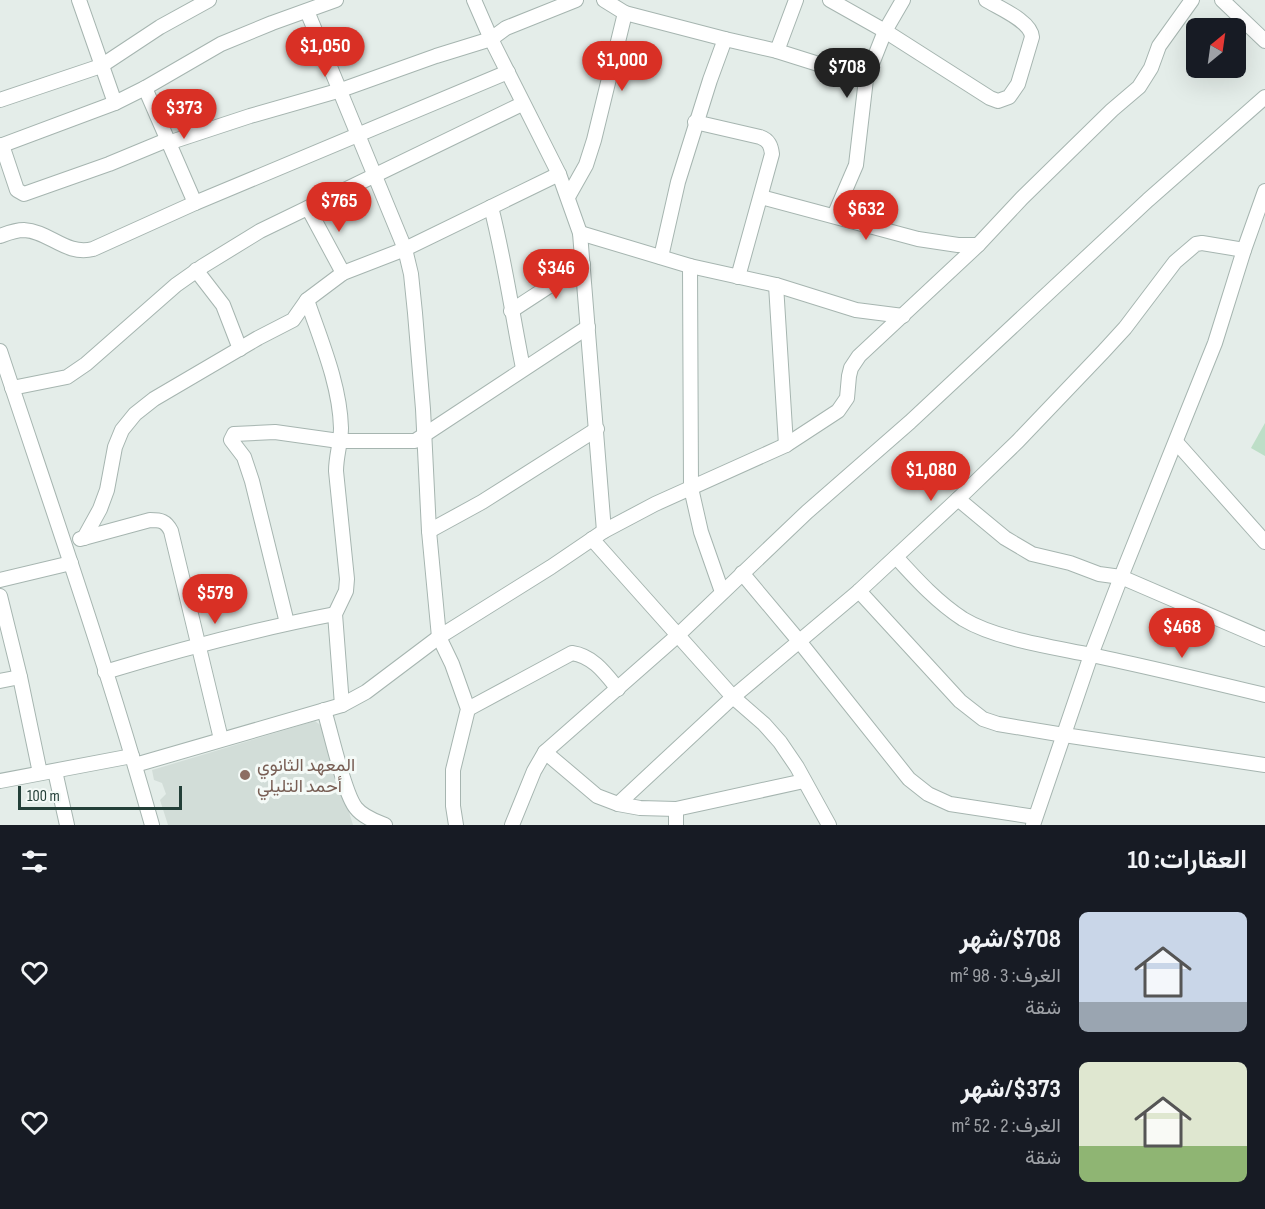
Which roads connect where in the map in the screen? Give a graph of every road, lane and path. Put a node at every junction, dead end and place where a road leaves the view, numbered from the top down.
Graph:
1 (79, 0) edge
2 (336, 0) edge
3 (474, 0) edge
4 (576, 0) edge
5 (604, 0) edge
6 (796, 0) edge
7 (831, 0) edge
8 (903, 0) edge
9 (986, 0) edge
10 (1191, 0) edge
11 (1222, 0) edge
12 (202, 1) edge
13 (307, 11) junction
14 (625, 13) junction
15 (885, 31) junction
16 (491, 39) junction
17 (726, 39) junction
18 (1265, 41) edge
19 (777, 51) junction
20 (101, 66) junction
21 (508, 72) junction
22 (866, 79) junction
23 (145, 88) junction
24 (341, 90) junction
25 (1265, 97) edge
26 (0, 100) edge
27 (115, 103) junction
28 (522, 104) junction
29 (695, 122) junction
30 (358, 134) junction
31 (168, 142) junction
32 (1, 146) edge
33 (559, 174) junction
34 (376, 175) junction
35 (1265, 191) edge
36 (568, 197) junction
37 (761, 197) junction
38 (195, 203) junction
39 (491, 207) junction
40 (308, 208) junction
41 (834, 216) junction
42 (580, 233) junction
43 (0, 236) edge
44 (978, 244) junction
45 (405, 249) junction
46 (1244, 250) junction
47 (661, 256) junction
48 (583, 264) junction
49 (690, 266) junction
50 (196, 270) junction
51 (343, 273) junction
52 (738, 277) junction
53 (776, 285) junction
54 (307, 300) junction
55 (511, 311) junction
56 (903, 316) junction
57 (588, 327) junction
58 (240, 349) junction
59 (0, 351) edge
60 (523, 368) junction
61 (7, 381) edge
62 (597, 429) junction
63 (425, 435) junction
64 (339, 441) junction
65 (1176, 442) junction
66 (786, 445) junction
67 (691, 488) junction
68 (958, 499) junction
69 (429, 531) junction
70 (598, 535) junction
71 (84, 538) junction
72 (1265, 542) edge
73 (65, 546) junction
74 (896, 557) junction
75 (71, 564) junction
76 (742, 573) junction
77 (1121, 577) junction
78 (0, 580) edge
79 (859, 591) junction
80 (722, 592) junction
81 (0, 596) edge
82 (335, 614) junction
83 (287, 623) junction
84 (677, 636) junction
85 (440, 637) junction
86 (1265, 639) edge
87 (800, 641) junction
88 (199, 645) junction
89 (1092, 655) junction
90 (105, 672) junction
91 (20, 677) junction
92 (0, 681) edge
93 (618, 689) junction
94 (1265, 694) edge
95 (733, 697) junction
96 (342, 705) junction
97 (468, 709) junction
98 (324, 710) junction
99 (1064, 735) junction
100 (221, 739) junction
101 (545, 752) junction
102 (134, 760) junction
103 (1265, 765) edge
104 (55, 771) junction
105 (40, 773) junction
106 (0, 781) edge
107 (804, 781) junction
108 (618, 804) junction
109 (676, 808) junction
110 (1034, 821) edge
111 (67, 825) edge
112 (152, 825) edge
113 (384, 825) edge
114 (456, 825) edge
115 (513, 825) edge
116 (676, 825) edge
117 (829, 825) edge

1 - 20 street
2 - 13 street
3 - 16 street
4 - 16 street
5 - 14 street
6 - 19 street
7 - 15 street
8 - 15 street
9 - 15 street
10 - 44 street
11 - 18 street
12 - 20 street
13 - 23 street
13 - 24 street
14 - 17 street
14 - 36 street
15 - 22 street
16 - 21 street
16 - 24 street
17 - 19 street
17 - 29 street
19 - 22 street
20 - 26 street
20 - 27 street
21 - 28 street
21 - 30 street
22 - 41 street
23 - 27 street
23 - 31 street
24 - 30 street
24 - 31 street
25 - 76 street
27 - 32 street
28 - 33 street
28 - 34 street
29 - 37 street
29 - 47 street
30 - 34 street
30 - 38 street
31 - 32 street
31 - 38 street
33 - 36 street
33 - 39 street
34 - 40 street
34 - 45 street
35 - 46 street
36 - 42 street
37 - 41 street
37 - 52 street
38 - 43 street
39 - 45 street
39 - 55 street
40 - 50 street
40 - 51 street
41 - 44 street
42 - 47 street
42 - 48 street
44 - 56 street
45 - 51 street
45 - 63 street
46 - 65 street
46 - 68 street
47 - 49 street
48 - 55 street
48 - 57 street
49 - 52 street
49 - 67 street
50 - 58 street
50 - 61 street
51 - 54 street
52 - 53 street
53 - 56 street
53 - 66 street
54 - 58 street
54 - 64 street
55 - 60 street
56 - 66 street
57 - 60 street
57 - 62 street
58 - 71 street
59 - 61 street
60 - 63 street
61 - 73 street
62 - 69 street
62 - 70 street
63 - 64 street
63 - 69 street
64 - 82 street
64 - 83 street
65 - 72 street
65 - 77 street
66 - 67 street
67 - 70 street
67 - 80 street
68 - 74 street
68 - 77 street
69 - 85 street
70 - 84 street
70 - 85 street
71 - 73 street
71 - 88 street
73 - 75 street
74 - 79 street
74 - 89 street
75 - 78 street
75 - 90 street
76 - 80 street
76 - 87 street
77 - 86 street
77 - 89 street
79 - 87 street
79 - 99 street
80 - 84 street
81 - 91 street
82 - 83 street
82 - 96 street
83 - 88 street
84 - 93 street
84 - 95 street
85 - 96 street
85 - 97 street
87 - 95 street
87 - 110 street
88 - 90 street
88 - 100 street
89 - 94 street
89 - 99 street
90 - 102 street
91 - 92 street
91 - 105 street
93 - 97 street
93 - 101 street
95 - 107 street
95 - 108 street
96 - 98 street
97 - 114 street
98 - 100 street
98 - 113 street
99 - 103 street
99 - 110 street
100 - 102 street
101 - 108 street
101 - 115 street
102 - 104 street
102 - 112 street
104 - 105 street
104 - 111 street
105 - 106 street
107 - 109 street
107 - 117 street
108 - 109 street
109 - 116 street

